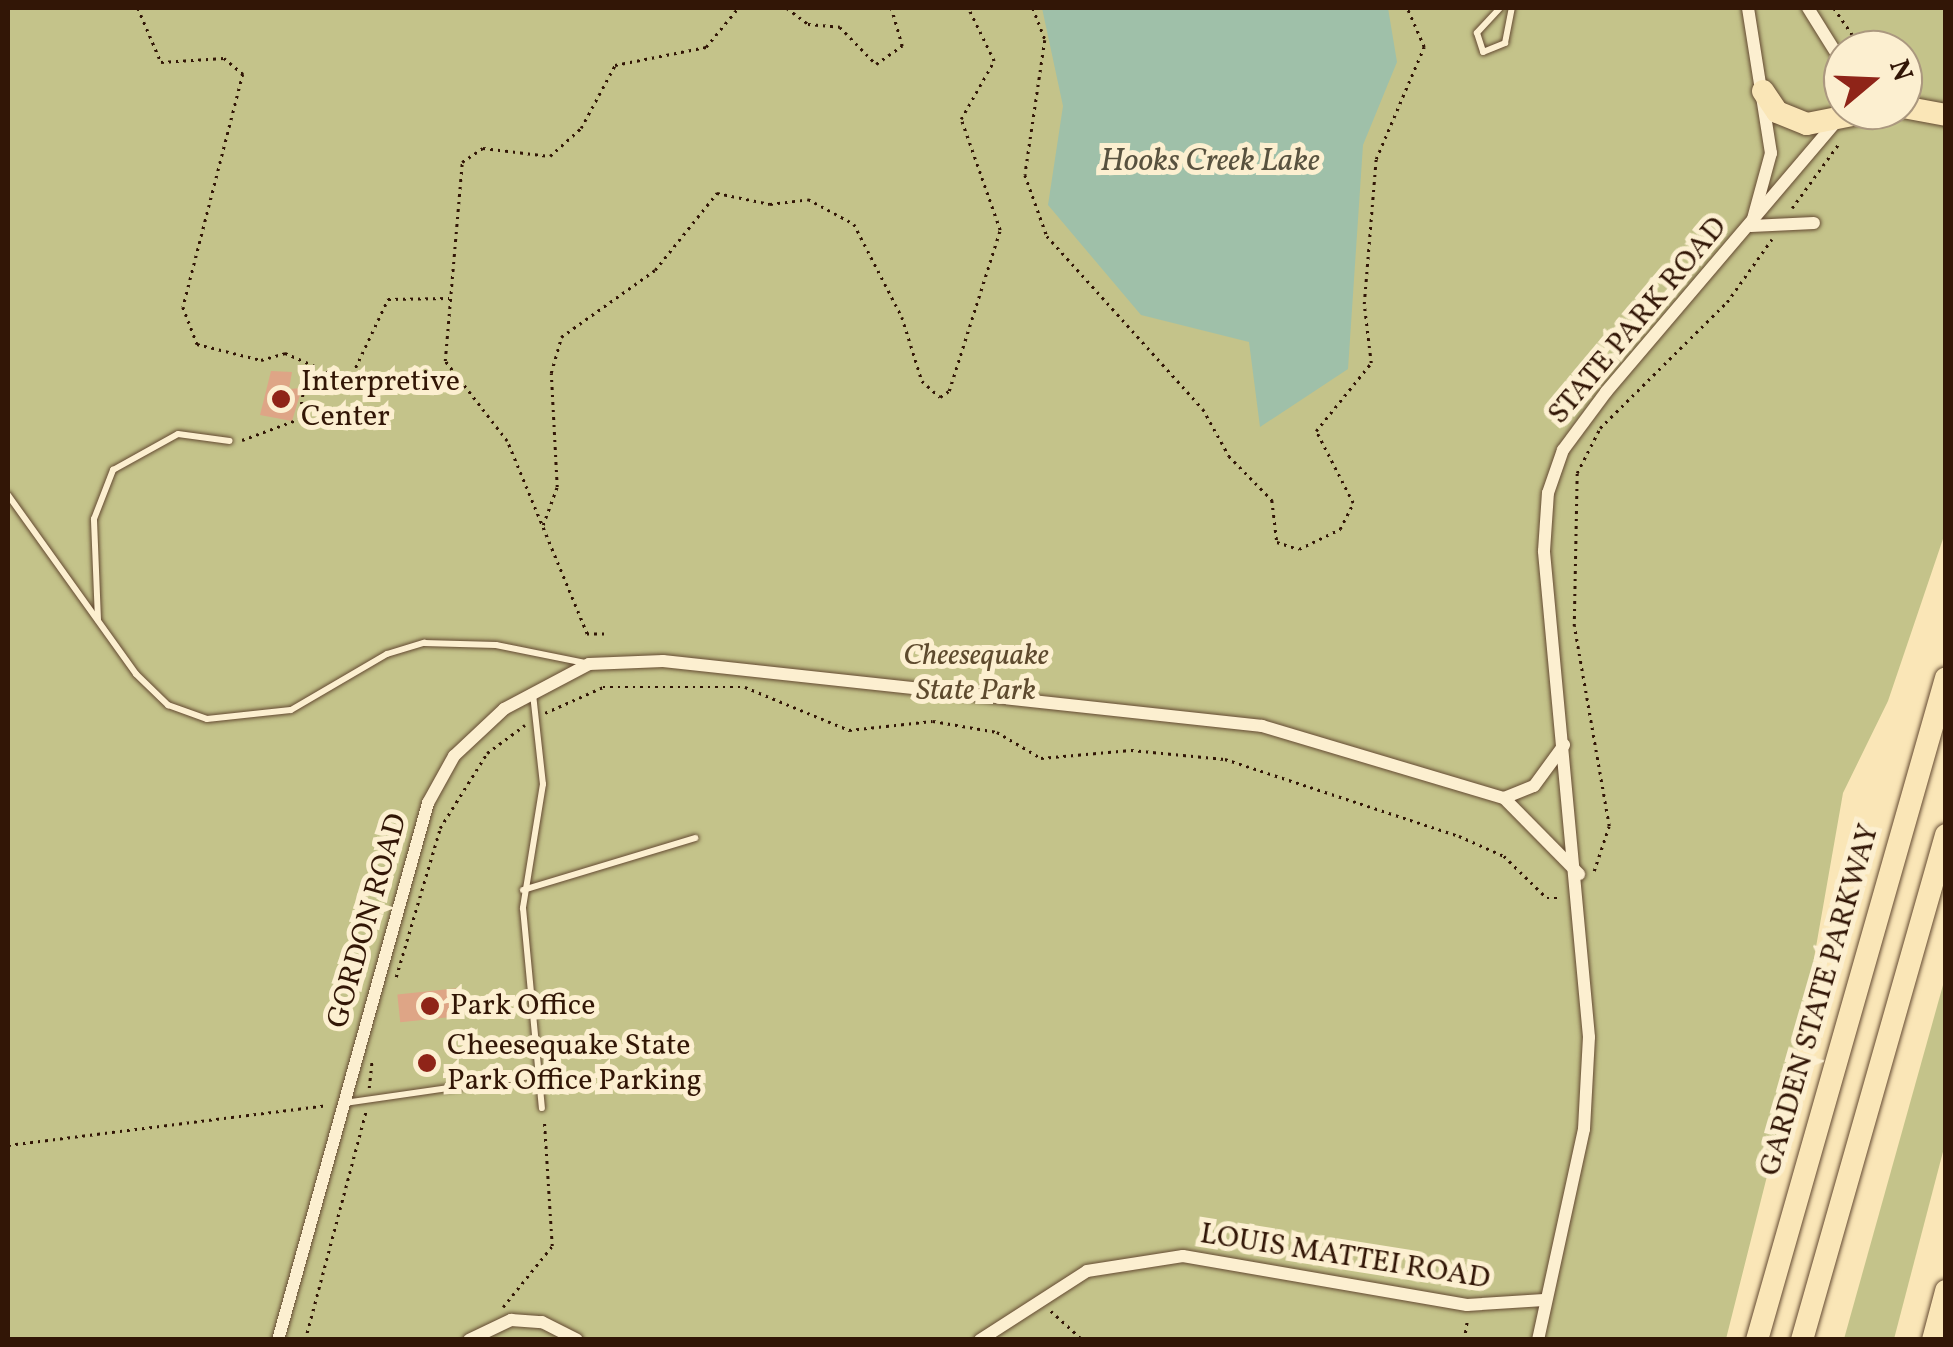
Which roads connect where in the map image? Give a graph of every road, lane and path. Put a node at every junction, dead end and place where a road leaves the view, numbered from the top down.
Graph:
1 (138, 8) edge
2 (738, 8) edge
3 (787, 8) edge
4 (891, 8) edge
5 (968, 8) edge
6 (1034, 8) edge
7 (1407, 8) edge
8 (1500, 8) edge
9 (1512, 8) edge
10 (1748, 8) edge
11 (1808, 8) edge
12 (1834, 8) edge
13 (1849, 30) edge
14 (1823, 32) edge
15 (1763, 91) junction
16 (1823, 119) edge
17 (1834, 130) edge
18 (1837, 130) edge
19 (1786, 218) dead end
20 (1814, 223) dead end
21 (1751, 226) junction
22 (1779, 228) dead end
23 (450, 298) junction
24 (307, 364) junction
25 (230, 441) joint
26 (8, 495) edge
27 (543, 525) junction
28 (98, 620) junction
29 (604, 634) dead end
30 (589, 664) junction
31 (1946, 678) edge
32 (533, 692) junction
33 (533, 720) junction
34 (1564, 745) junction
35 (1504, 798) junction
36 (1946, 834) edge
37 (695, 838) dead end
38 (1584, 875) junction
39 (523, 890) junction
40 (1568, 895) dead end
41 (393, 982) dead end
42 (374, 1044) dead end
43 (538, 1075) junction
44 (367, 1100) junction
45 (343, 1103) junction
46 (542, 1108) joint
47 (8, 1146) edge
48 (1946, 1290) edge
49 (1034, 1298) junction
50 (1544, 1300) junction
51 (1467, 1306) junction
52 (498, 1323) junction
53 (278, 1340) edge
54 (305, 1340) edge
55 (470, 1340) edge
56 (577, 1340) edge
57 (980, 1340) edge
58 (1083, 1340) edge
59 (1464, 1340) edge
60 (1538, 1340) edge
61 (1757, 1340) edge
62 (1802, 1340) edge
63 (1933, 1340) edge

1 - 24 path
2 - 23 path
3 - 4 path
5 - 27 path
6 - 7 path
8 - 9 lane
10 - 15 street, STATE PARK ROAD
11 - 14 street
12 - 13 path
15 - 16 highway
15 - 21 street, STATE PARK ROAD
17 - 21 street, STATE PARK ROAD
18 - 19 path
20 - 21 street
21 - 34 street, STATE PARK ROAD
22 - 38 path
23 - 24 path
23 - 27 path
24 - 25 path
25 - 28 lane
26 - 28 lane
27 - 29 path
28 - 30 lane
30 - 32 street, GORDON ROAD
30 - 35 street, GORDON ROAD
31 - 61 highway, GARDEN STATE PARKWAY
32 - 33 lane
32 - 45 street, GORDON ROAD
33 - 39 lane
33 - 40 path
33 - 41 path
34 - 35 street
34 - 38 street, STATE PARK ROAD
35 - 38 street
36 - 62 highway
37 - 39 lane
38 - 50 street, STATE PARK ROAD
39 - 43 lane
42 - 44 path
43 - 44 lane
43 - 46 lane
44 - 45 lane
44 - 54 path
45 - 47 path
45 - 53 street, GORDON ROAD
46 - 52 path
48 - 63 highway
49 - 51 street, LOUIS MATTEI ROAD
49 - 57 street, LOUIS MATTEI ROAD
49 - 58 path
50 - 51 street, LOUIS MATTEI ROAD
50 - 60 street, STATE PARK ROAD
51 - 59 path
52 - 55 street
52 - 56 street

